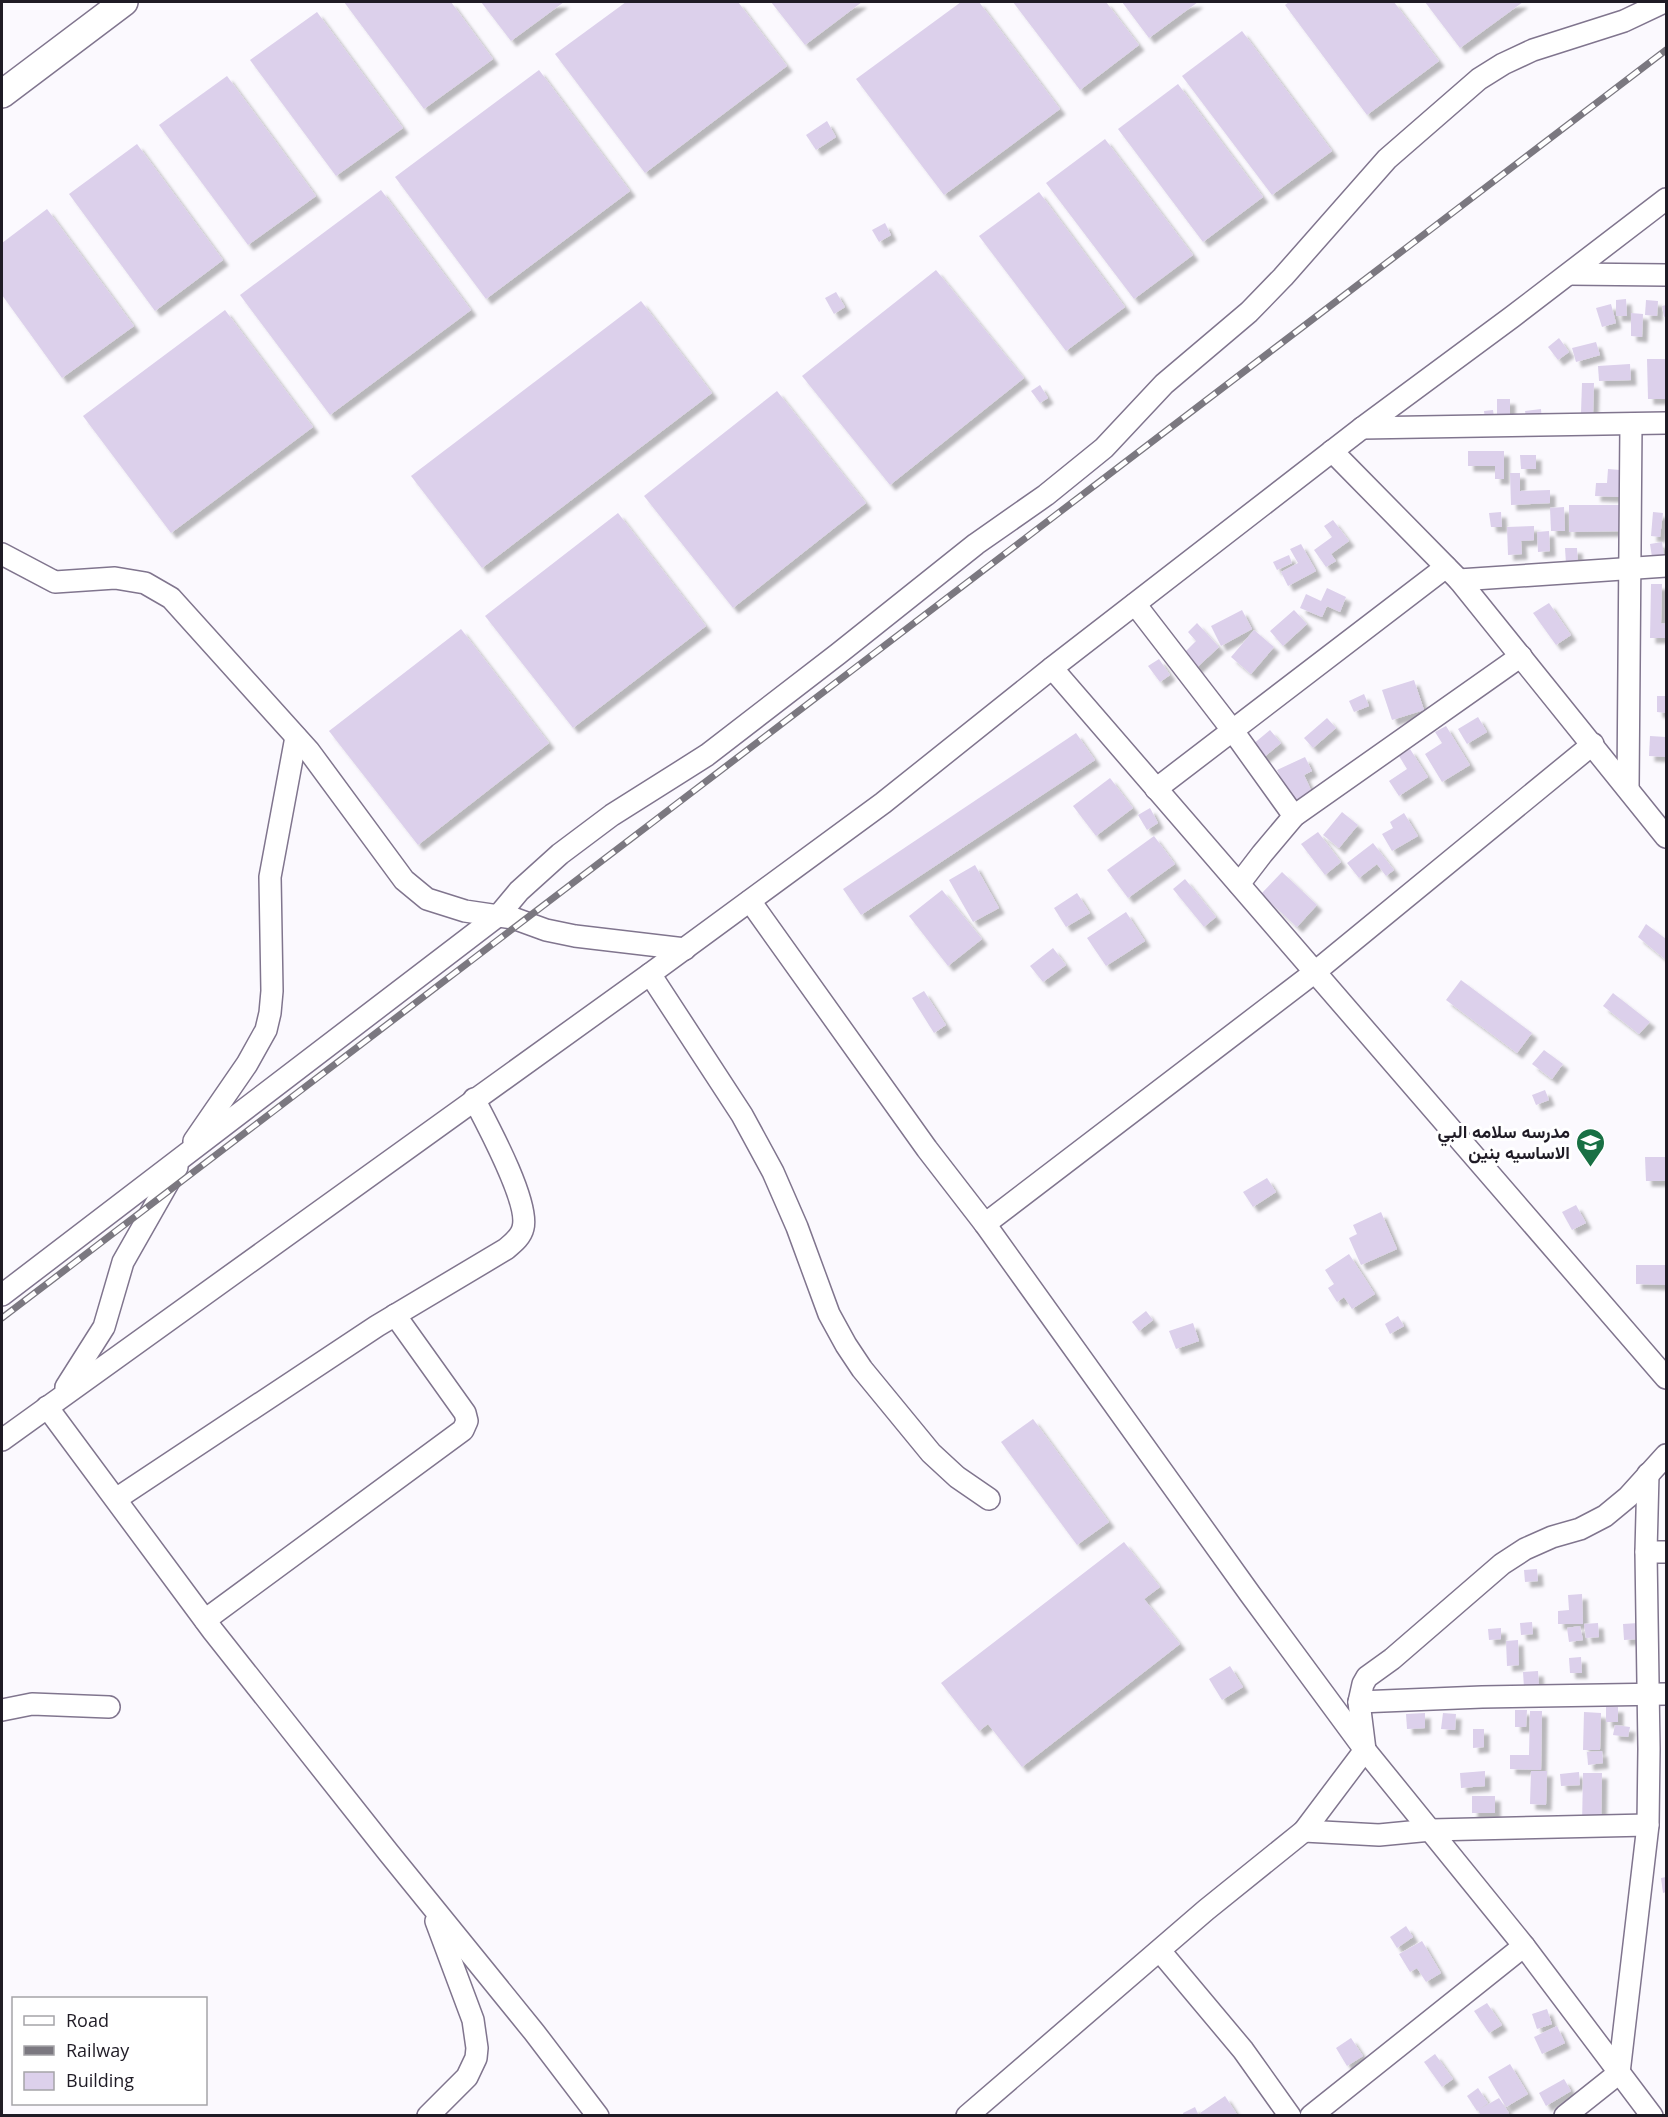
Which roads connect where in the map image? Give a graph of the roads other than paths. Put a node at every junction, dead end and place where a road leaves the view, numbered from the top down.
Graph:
1 (124, 2) edge
2 (1664, 2) edge
3 (2, 94) edge
4 (1666, 199) edge
5 (1569, 274) junction
6 (1666, 275) edge
7 (1666, 423) edge
8 (1631, 424) junction
9 (1362, 428) junction
10 (1332, 451) junction
11 (2, 554) edge
12 (1666, 566) edge
13 (1629, 567) junction
14 (1453, 573) junction
15 (1135, 604) junction
16 (1521, 656) junction
17 (1052, 668) junction
18 (1233, 731) junction
19 (296, 737) junction
20 (1593, 744) junction
21 (1628, 788) junction
22 (1156, 789) junction
23 (1294, 816) junction
24 (1666, 837) edge
25 (1239, 885) junction
26 (750, 901) junction
27 (499, 915) junction
28 (685, 949) junction
29 (1315, 972) junction
30 (650, 974) junction
31 (474, 1099) junction
32 (182, 1157) junction
33 (985, 1224) junction
34 (2, 1295) edge
35 (395, 1315) junction
36 (1666, 1378) edge
37 (53, 1403) junction
38 (2, 1440) edge
39 (1666, 1455) edge
40 (1648, 1474) junction
41 (116, 1499) junction
42 (989, 1499) dead end
43 (1656, 1552) edge
44 (205, 1620) junction
45 (1657, 1694) edge
46 (1359, 1702) junction
47 (109, 1707) dead end
48 (2, 1710) edge
49 (1365, 1749) junction
50 (1648, 1825) junction
51 (1431, 1830) junction
52 (1304, 1831) junction
53 (430, 1904) junction
54 (1524, 1946) junction
55 (1160, 1951) junction
56 (1619, 2073) junction
57 (428, 2115) edge
58 (598, 2115) edge
59 (967, 2115) edge
60 (1290, 2115) edge
61 (1311, 2115) edge
62 (1565, 2115) edge
63 (1652, 2115) edge

1 - 3 main road
2 - 27 street
4 - 5 street
5 - 6 street
5 - 9 street
7 - 8 street
8 - 9 street
8 - 13 street
9 - 10 street
10 - 14 street
10 - 15 street
11 - 19 street
12 - 13 street
13 - 14 street
13 - 21 street
14 - 16 street
14 - 18 street
15 - 17 street
15 - 18 street
16 - 20 street
16 - 23 street
17 - 22 street
17 - 26 street
18 - 22 street
18 - 23 street
19 - 27 street
19 - 32 street
20 - 21 street
20 - 29 street
21 - 24 street
22 - 25 street
23 - 25 street
25 - 29 street
26 - 28 street
26 - 33 street
27 - 28 street
27 - 32 street
28 - 30 street
29 - 33 street
29 - 36 street
30 - 31 street
30 - 42 street
31 - 35 street
31 - 37 street
32 - 34 street
32 - 37 street
33 - 49 street
35 - 41 street
35 - 44 street
37 - 38 street
37 - 41 street
39 - 40 street
40 - 43 street
40 - 46 street
41 - 44 street
43 - 45 street
44 - 53 street
45 - 46 street
45 - 50 street
46 - 49 street
47 - 48 street
49 - 51 street
49 - 52 street
50 - 51 street
50 - 56 street
51 - 52 street
51 - 54 street
52 - 55 street
53 - 57 street
53 - 58 street
54 - 56 street
54 - 61 street
55 - 59 street
55 - 60 street
56 - 62 street
56 - 63 street

